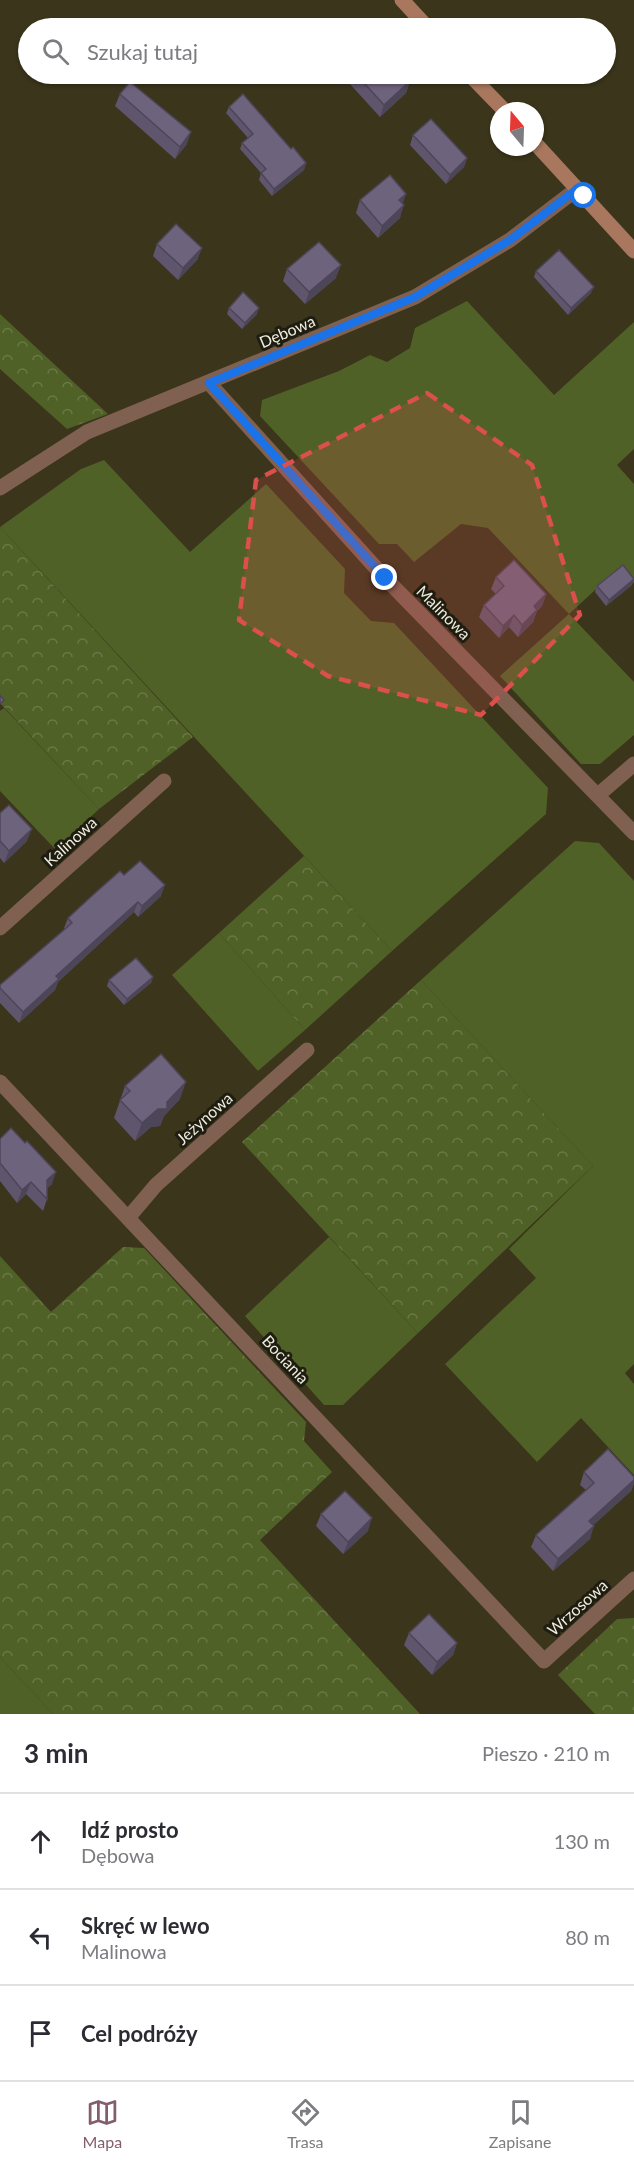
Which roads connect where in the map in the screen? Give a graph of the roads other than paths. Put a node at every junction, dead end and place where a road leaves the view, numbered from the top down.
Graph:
1 (402, 0) edge
2 (419, 18) edge
3 (479, 84) edge
4 (496, 102) edge
5 (544, 154) edge
6 (577, 189) junction
7 (634, 251) edge
8 (209, 383) junction
9 (0, 488) edge
10 (634, 764) edge
11 (164, 781) dead end
12 (598, 795) junction
13 (634, 834) edge
14 (0, 928) edge
15 (307, 1050) dead end
16 (0, 1082) edge
17 (128, 1218) junction
18 (631, 1589) edge
19 (544, 1661) joint

1 - 2 street
3 - 4 street
5 - 6 street
6 - 7 street
6 - 8 street, Dębowa
8 - 9 street, Dębowa
8 - 12 street, Malinowa
10 - 12 street
11 - 14 street, Kalinowa
12 - 13 street, Malinowa
15 - 17 street, Jeżynowa
16 - 17 street, Bociania
17 - 19 street, Bociania
18 - 19 street, Wrzosowa

